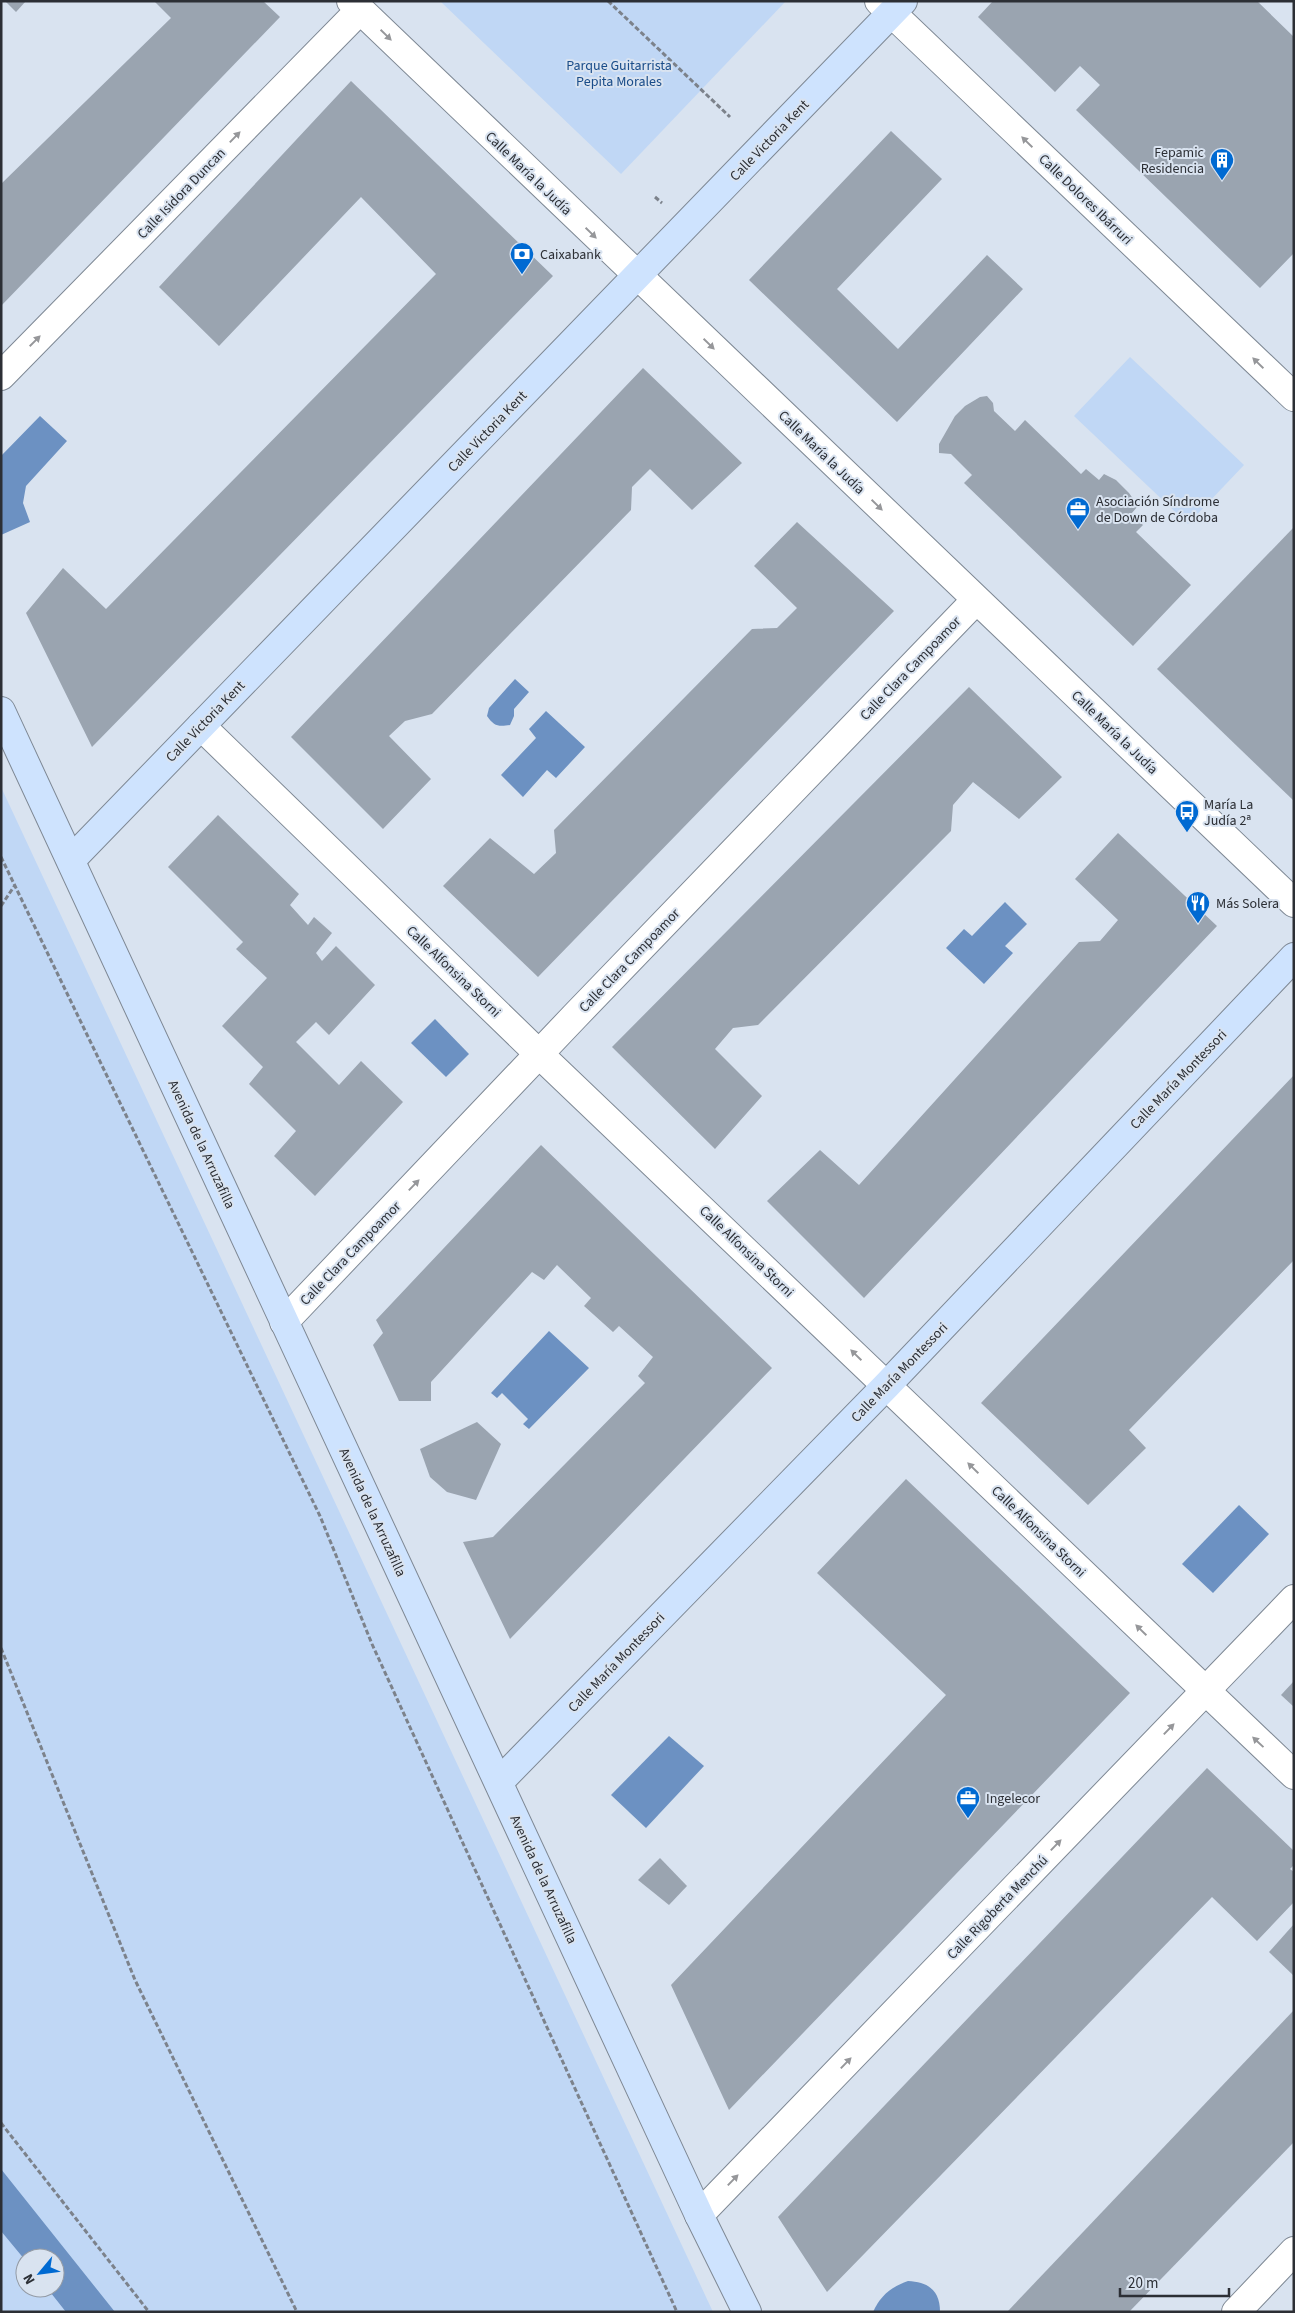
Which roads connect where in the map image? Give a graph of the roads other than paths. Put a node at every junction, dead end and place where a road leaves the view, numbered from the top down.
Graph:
1 (355, 5) edge
2 (891, 5) edge
3 (638, 276) junction
4 (1, 376) edge
5 (1294, 397) edge
6 (976, 600) junction
7 (1, 711) edge
8 (201, 726) junction
9 (71, 860) junction
10 (1294, 903) edge
11 (1294, 957) edge
12 (539, 1054) junction
13 (284, 1322) junction
14 (887, 1385) junction
15 (1294, 1599) edge
16 (1205, 1692) junction
17 (1294, 1775) edge
18 (499, 1782) junction
19 (699, 2215) junction
20 (1294, 2251) edge
21 (747, 2312) edge
22 (1236, 2312) edge

1 -> 3 street, Calle María la Judía
4 -> 1 street, Calle Isidora Duncan
2 - 3 main road, Calle Victoria Kent
5 -> 2 street, Calle Dolores Ibárruri
3 -> 6 street, Calle María la Judía
3 - 8 main road, Calle Victoria Kent
6 - 10 street, Calle María la Judía
6 - 12 street, Calle Clara Campoamor
7 - 9 main road, Avenida de la Arruzafilla
8 - 9 main road, Calle Victoria Kent
8 - 12 street, Calle Alfonsina Storni
9 - 13 main road, Avenida de la Arruzafilla
11 - 14 main road, Calle María Montessori
13 -> 12 street, Calle Clara Campoamor
14 -> 12 street, Calle Alfonsina Storni
13 - 18 main road, Avenida de la Arruzafilla
16 -> 14 street, Calle Alfonsina Storni
14 - 18 main road, Calle María Montessori
15 - 16 street, Calle Rigoberta Menchú
17 -> 16 street, Calle Alfonsina Storni
19 -> 16 street, Calle Rigoberta Menchú
18 - 19 main road, Avenida de la Arruzafilla
19 - 21 main road, Avenida de la Arruzafilla
20 - 22 street

